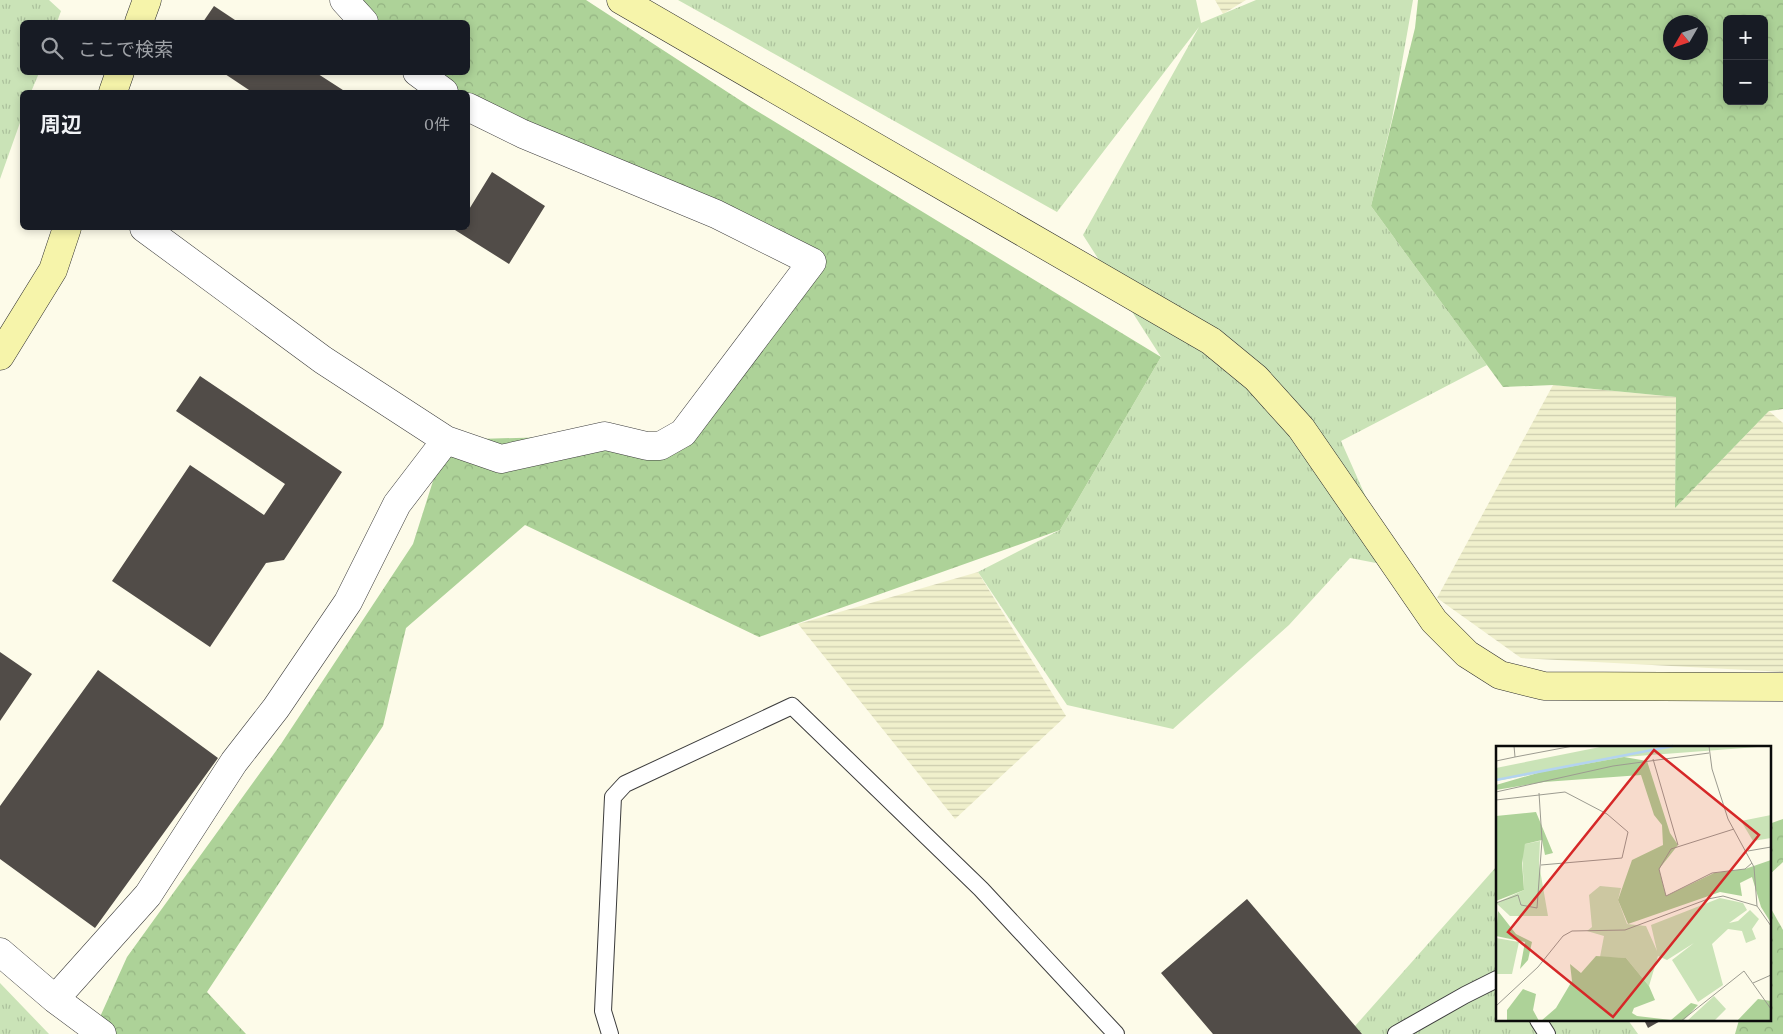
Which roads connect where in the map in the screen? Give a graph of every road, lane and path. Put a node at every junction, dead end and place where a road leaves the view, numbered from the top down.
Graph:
1 (147, 0) edge
2 (344, 0) edge
3 (621, 0) edge
4 (140, 20) edge
5 (362, 20) edge
6 (119, 75) edge
7 (421, 75) edge
8 (114, 90) edge
9 (441, 90) edge
10 (470, 108) edge
11 (66, 230) edge
12 (147, 230) edge
13 (0, 356) edge
14 (446, 440) junction
15 (1783, 687) edge
16 (0, 952) edge
17 (1496, 980) edge
18 (55, 999) junction
19 (1539, 1022) edge
20 (102, 1034) edge
21 (610, 1034) edge
22 (1116, 1034) edge
23 (1396, 1034) edge
24 (1546, 1034) edge

1 - 4 street
2 - 5 street
3 - 15 street
6 - 8 street
7 - 9 street
10 - 14 street
11 - 13 street
12 - 14 street
14 - 18 street
16 - 18 street
17 - 23 lane
18 - 20 street
19 - 24 lane
21 - 22 lane

